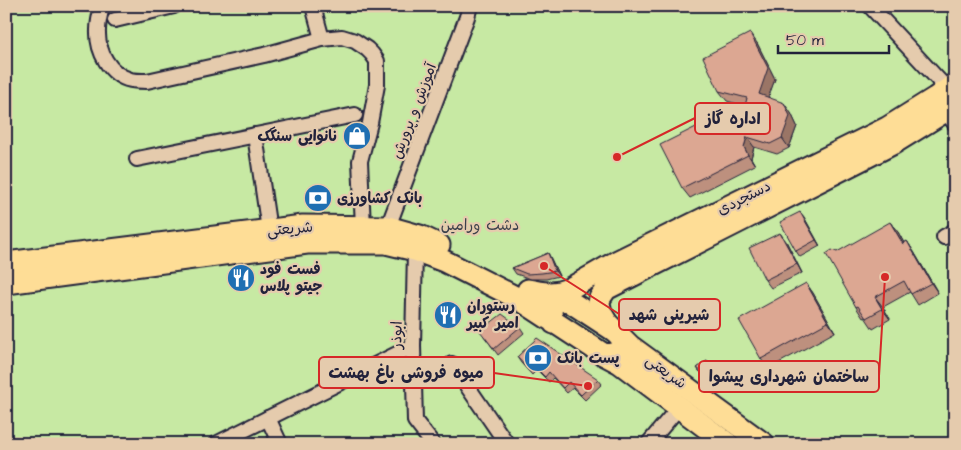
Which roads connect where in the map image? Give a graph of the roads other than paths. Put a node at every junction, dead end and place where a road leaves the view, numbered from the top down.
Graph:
1 (102, 6) edge
2 (174, 6) edge
3 (313, 6) edge
4 (470, 6) edge
5 (870, 6) edge
6 (115, 20) dead end
7 (322, 39) junction
8 (952, 103) edge
9 (355, 115) dead end
10 (255, 135) junction
11 (137, 159) dead end
12 (363, 227) junction
13 (388, 227) junction
14 (269, 230) junction
15 (415, 250) junction
16 (6, 264) edge
17 (622, 270) junction
18 (585, 279) junction
19 (6, 283) edge
20 (528, 290) junction
21 (564, 300) junction
22 (554, 323) junction
23 (618, 333) junction
24 (413, 346) junction
25 (603, 354) junction
26 (452, 364) dead end
27 (679, 407) junction
28 (268, 418) junction
29 (216, 444) edge
30 (280, 444) edge
31 (433, 444) edge
32 (507, 444) edge
33 (648, 444) edge
34 (728, 444) edge
35 (764, 444) edge

1 - 7 street
2 - 6 street
3 - 7 street
4 - 13 street, آموزش و پرورش
5 - 8 street
7 - 12 street
8 - 17 main road, دستجردی
9 - 10 street
10 - 11 street
10 - 14 street
12 - 13 main road, شریعتی
12 - 14 main road, شریعتی
13 - 20 main road, شریعتی
14 - 16 main road, شریعتی
15 - 19 main road, شریعتی
15 - 22 main road, شریعتی
15 - 24 street, ابوذر
17 - 18 main road, دستجردی
17 - 23 main road, دستجردی
18 - 20 main road, دستجردی
18 - 21 main road
20 - 21 main road, شریعتی
21 - 22 main road
21 - 23 main road, شریعتی
22 - 25 main road, شریعتی
23 - 25 main road
23 - 35 main road, شریعتی
24 - 28 street
24 - 31 street, ابوذر
25 - 27 main road, شریعتی
26 - 32 street
27 - 33 street
27 - 34 main road, شریعتی
28 - 29 street
28 - 30 street

